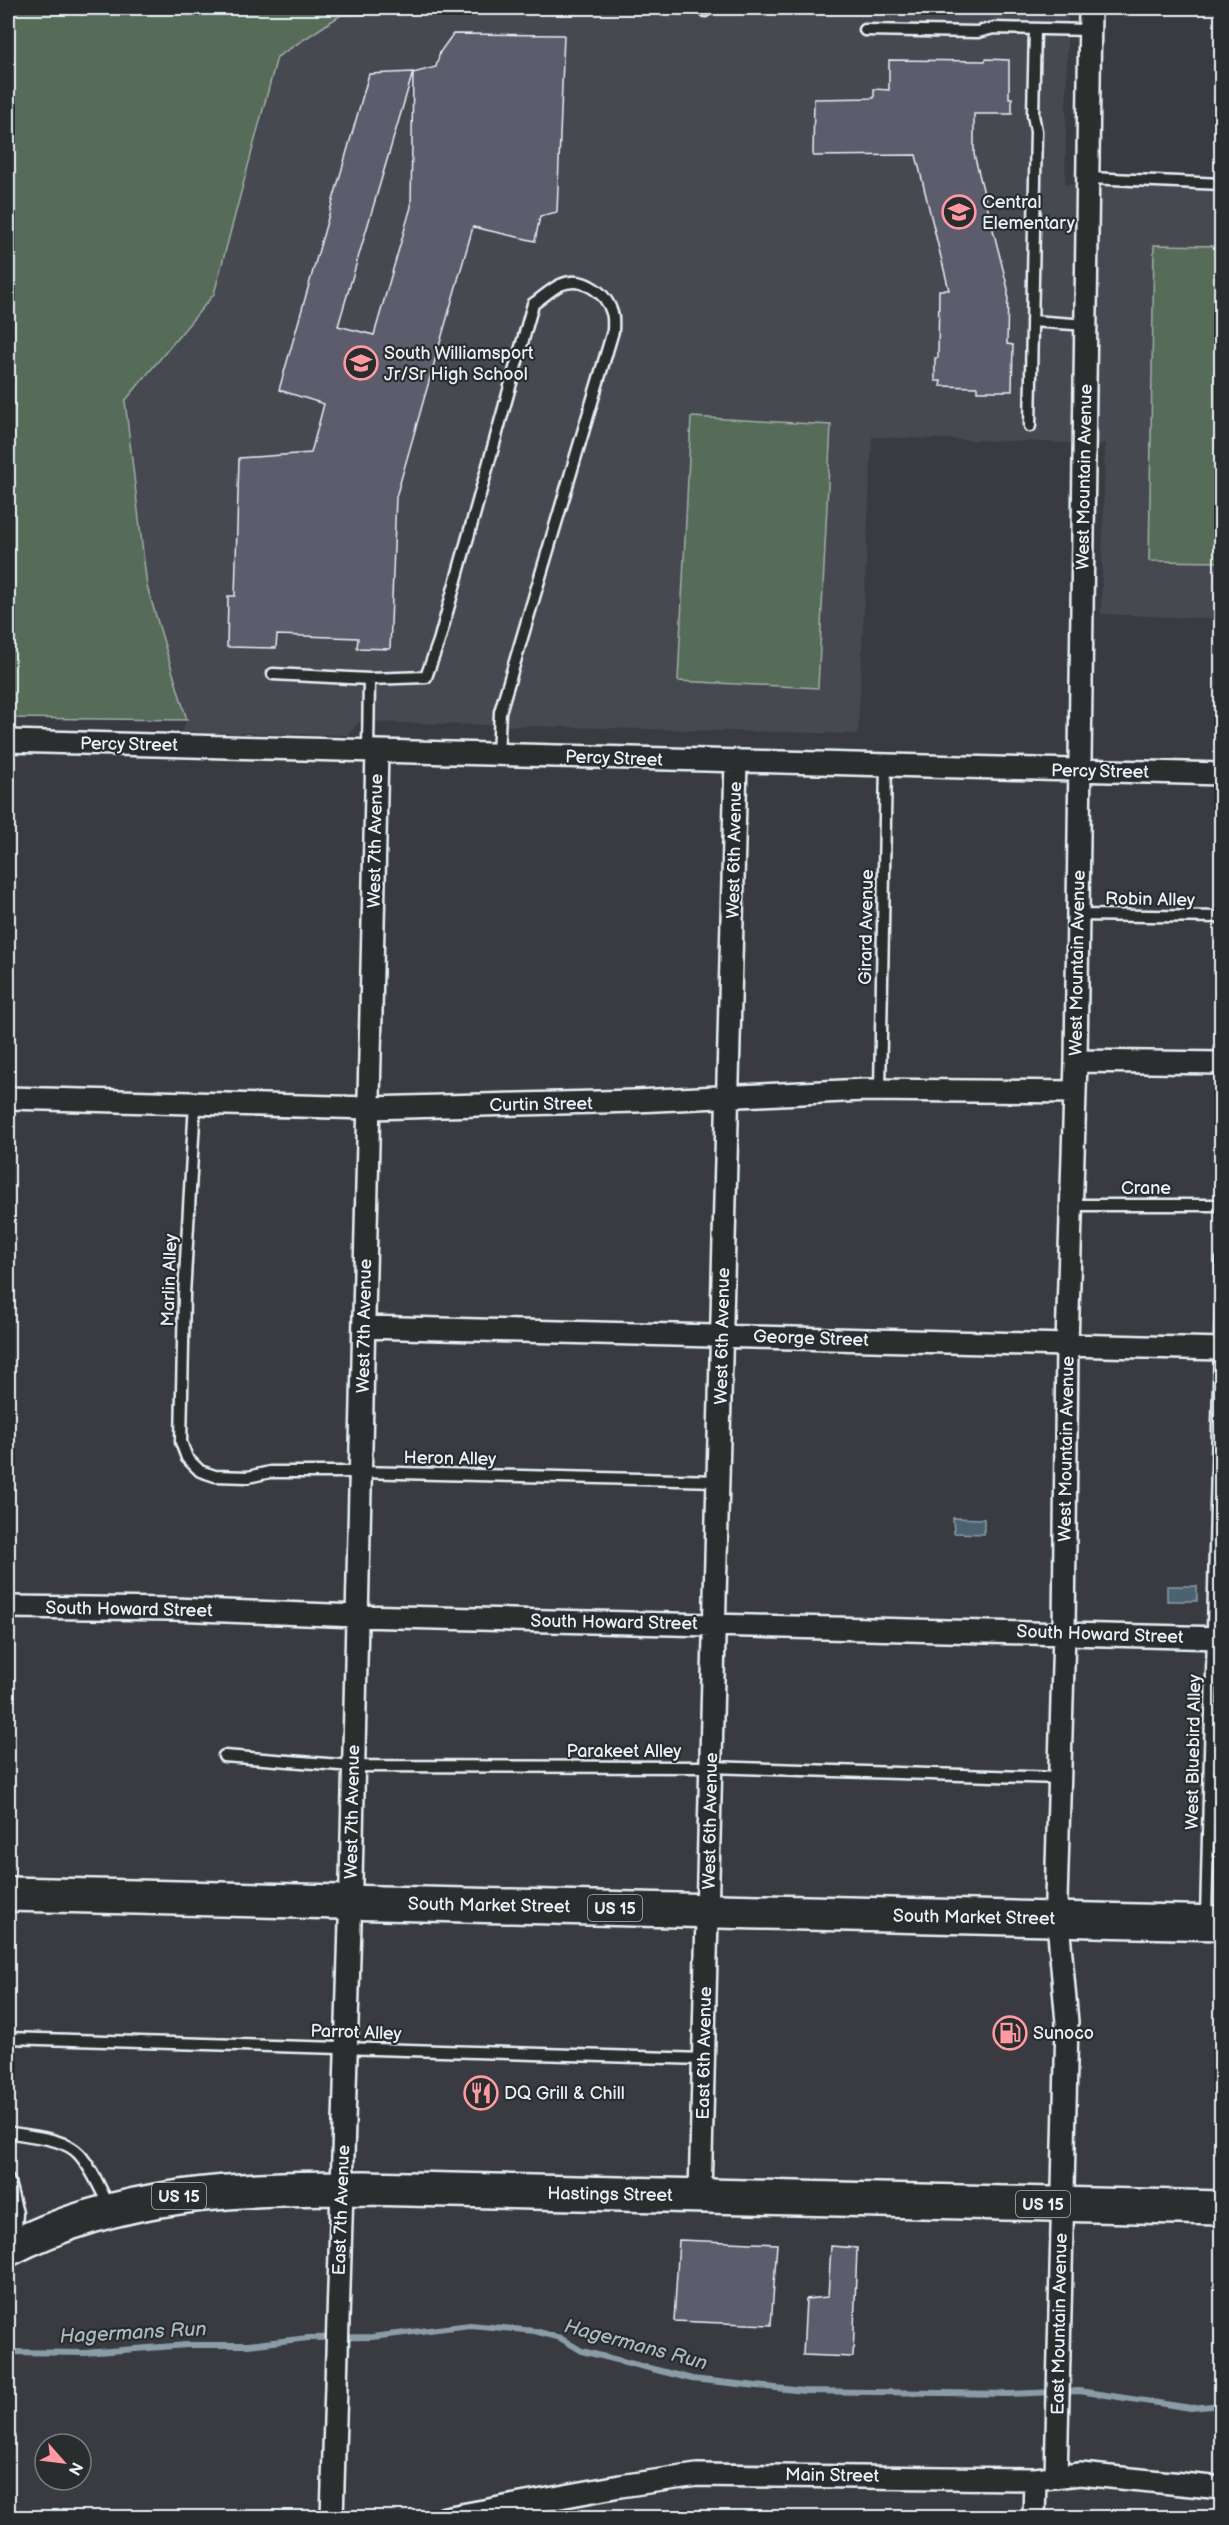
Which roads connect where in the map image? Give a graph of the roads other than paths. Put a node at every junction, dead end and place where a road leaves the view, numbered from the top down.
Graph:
1 (1090, 8) edge
2 (865, 30) dead end
3 (1035, 30) junction
4 (1090, 30) junction
5 (1089, 178) junction
6 (1221, 184) edge
7 (1032, 321) junction
8 (1087, 325) junction
9 (1030, 426) dead end
10 (273, 674) dead end
11 (369, 679) junction
12 (8, 741) edge
13 (372, 751) junction
14 (498, 754) junction
15 (736, 761) junction
16 (886, 764) junction
17 (1079, 770) junction
18 (1221, 774) edge
19 (1078, 915) junction
20 (1221, 917) edge
21 (1076, 1061) junction
22 (1221, 1063) edge
23 (880, 1090) junction
24 (1075, 1092) junction
25 (728, 1096) junction
26 (8, 1098) edge
27 (195, 1103) junction
28 (369, 1108) junction
29 (1071, 1204) junction
30 (1221, 1205) edge
31 (1221, 1260) edge
32 (364, 1328) junction
33 (722, 1335) junction
34 (1067, 1344) junction
35 (1220, 1349) edge
36 (187, 1458) joint
37 (360, 1472) junction
38 (718, 1481) junction
39 (1219, 1490) edge
40 (8, 1607) edge
41 (357, 1616) junction
42 (714, 1624) junction
43 (1064, 1633) junction
44 (1217, 1638) edge
45 (224, 1756) dead end
46 (353, 1766) junction
47 (711, 1767) junction
48 (1060, 1778) junction
49 (1209, 1780) junction
50 (1221, 1780) edge
51 (8, 1894) edge
52 (350, 1902) junction
53 (707, 1910) junction
54 (1058, 1919) junction
55 (1214, 1922) edge
56 (8, 2038) edge
57 (346, 2048) junction
58 (704, 2059) junction
59 (8, 2132) edge
60 (8, 2179) edge
61 (342, 2188) junction
62 (700, 2196) junction
63 (1062, 2204) junction
64 (1221, 2208) edge
65 (112, 2210) junction
66 (11, 2247) edge
67 (1056, 2477) junction
68 (1035, 2479) junction
69 (1221, 2488) edge
70 (504, 2512) edge
71 (332, 2517) edge
72 (445, 2517) edge
73 (1034, 2517) edge

1 - 4 street, West Mountain Avenue
2 - 3 lane
3 - 4 lane
3 - 7 lane
4 - 5 street, West Mountain Avenue
5 - 6 lane
5 - 8 street, West Mountain Avenue
7 - 8 lane
7 - 9 lane
8 - 17 street, West Mountain Avenue
10 - 11 lane
11 - 13 lane
11 - 14 lane
12 - 13 street, Percy Street
13 - 14 street, Percy Street
13 - 28 street, West 7th Avenue
14 - 15 street, Percy Street
15 - 16 street, Percy Street
15 - 25 street, West 6th Avenue
16 - 17 street, Percy Street
16 - 23 lane, Girard Avenue
17 - 18 street, Percy Street
17 - 19 street, West Mountain Avenue
19 - 20 lane, Robin Alley
19 - 21 street, West Mountain Avenue
21 - 22 street
21 - 24 street, West Mountain Avenue
23 - 24 street, Curtin Street
23 - 25 street, Curtin Street
24 - 29 street, West Mountain Avenue
25 - 28 street, Curtin Street
25 - 33 street, West 6th Avenue
26 - 27 street, Curtin Street
27 - 28 street, Curtin Street
27 - 36 lane, Marlin Alley
28 - 32 street, West 7th Avenue
29 - 30 lane, Crane
29 - 34 street, West Mountain Avenue
31 - 35 lane, West Bluebird Alley
32 - 33 street, George Street
32 - 37 street, West 7th Avenue
33 - 34 street, George Street
33 - 38 street, West 6th Avenue
34 - 35 street, George Street
34 - 43 street, West Mountain Avenue
35 - 39 lane, West Bluebird Alley
36 - 37 lane, Heron Alley
37 - 38 lane, Heron Alley
37 - 41 street, West 7th Avenue
38 - 42 street, West 6th Avenue
39 - 44 lane, West Bluebird Alley
40 - 41 street, South Howard Street
41 - 42 street, South Howard Street
41 - 46 street, West 7th Avenue
42 - 43 street, South Howard Street
42 - 47 street, West 6th Avenue
43 - 44 street, South Howard Street
43 - 48 street, West Mountain Avenue
44 - 49 lane, West Bluebird Alley
45 - 46 lane, Parakeet Alley
46 - 47 lane, Parakeet Alley
46 - 52 street, West 7th Avenue
47 - 48 lane, Parakeet Alley
47 - 53 street, West 6th Avenue
48 - 54 street, West Mountain Avenue
49 - 50 lane
49 - 55 lane, West Bluebird Alley
51 - 52 highway, South Market Street / US 15
52 - 53 highway, South Market Street / US 15
52 - 57 street, East 7th Avenue
53 - 54 highway, South Market Street / US 15
53 - 58 street, East 6th Avenue
54 - 55 highway, South Market Street / US 15
54 - 63 street, East Mountain Avenue
56 - 57 lane, Parrot Alley
57 - 58 lane, Parrot Alley
57 - 61 street, East 7th Avenue
58 - 62 street, East 6th Avenue
59 - 65 lane
60 - 66 lane
61 - 62 highway, Hastings Street / US 15
61 - 65 highway, Hastings Street / US 15
61 - 71 street, East 7th Avenue
62 - 63 highway, Hastings Street / US 15
63 - 64 highway, Hastings Street / US 15
63 - 67 street, East Mountain Avenue
65 - 66 highway, Hastings Street / US 15
67 - 68 street, Main Street
67 - 69 street, Main Street
68 - 70 street, Main Street
68 - 73 street
70 - 72 street, Main Street

